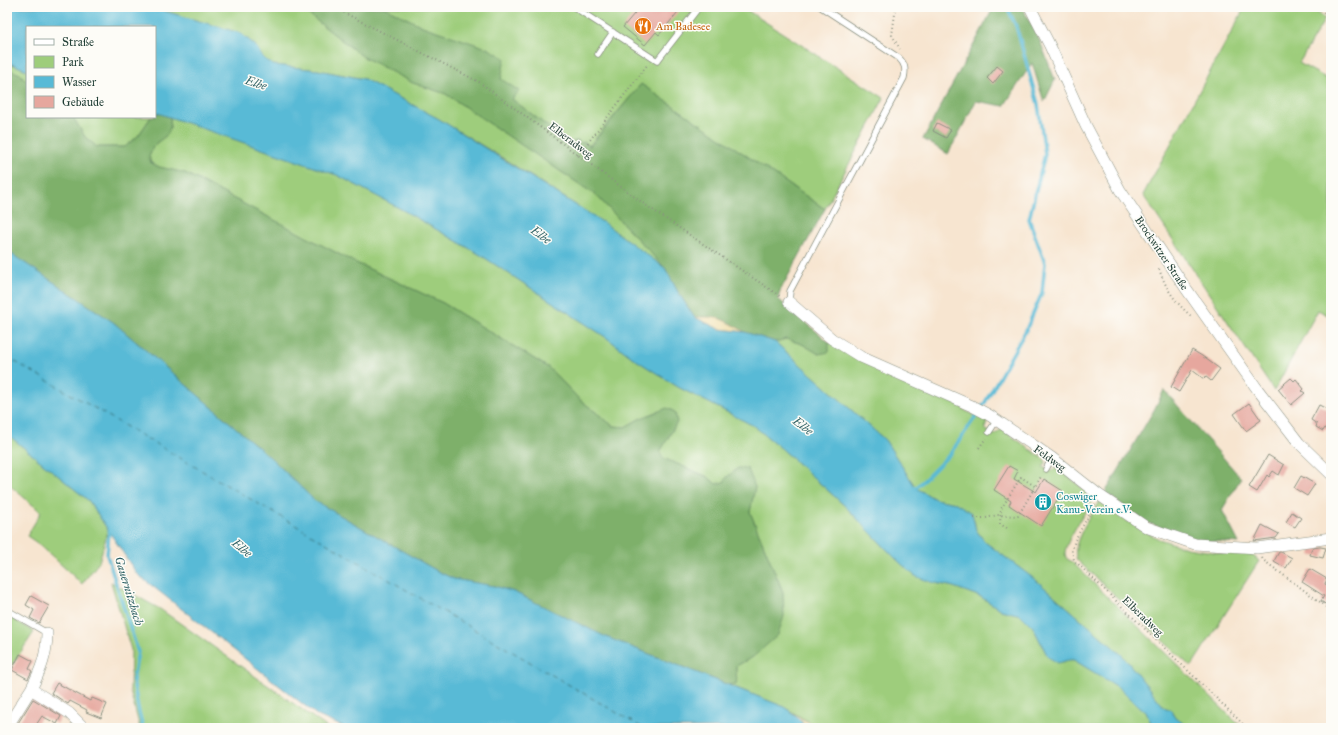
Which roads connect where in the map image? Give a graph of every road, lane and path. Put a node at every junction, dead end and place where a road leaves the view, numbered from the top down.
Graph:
1 (333, 7) edge
2 (574, 7) edge
3 (699, 7) edge
4 (821, 7) edge
5 (896, 7) edge
6 (1030, 7) edge
7 (1317, 7) edge
8 (1331, 19) edge
9 (613, 32) junction
10 (598, 54) dead end
11 (657, 60) junction
12 (904, 63) junction
13 (577, 155) junction
14 (789, 302) junction
15 (993, 418) junction
16 (989, 432) joint
17 (979, 448) dead end
18 (1052, 458) junction
19 (1046, 469) joint
20 (1331, 474) edge
21 (1036, 487) junction
22 (1096, 502) dead end
23 (1000, 515) junction
24 (974, 518) dead end
25 (1007, 528) dead end
26 (1331, 538) edge
27 (1257, 548) junction
28 (7, 610) edge
29 (1331, 610) edge
30 (47, 633) joint
31 (31, 689) junction
32 (7, 727) edge
33 (84, 728) edge
34 (1247, 728) edge

1 - 13 path, Elberadweg
2 - 9 lane
3 - 11 lane
4 - 12 lane
5 - 12 path
6 - 20 street, Brockwitzer Straße
7 - 8 path
9 - 10 lane
9 - 11 lane
11 - 13 path
12 - 14 lane
13 - 14 path, Elberadweg
14 - 15 street, Feldweg
15 - 16 lane
15 - 18 street, Feldweg
16 - 17 path
18 - 19 lane
18 - 27 street, Feldweg
19 - 21 path
21 - 23 path
21 - 23 path
22 - 34 path, Elberadweg
23 - 24 path
23 - 25 path
26 - 27 street, Feldweg
27 - 29 path
28 - 30 lane
30 - 31 street
31 - 32 street
31 - 33 street

